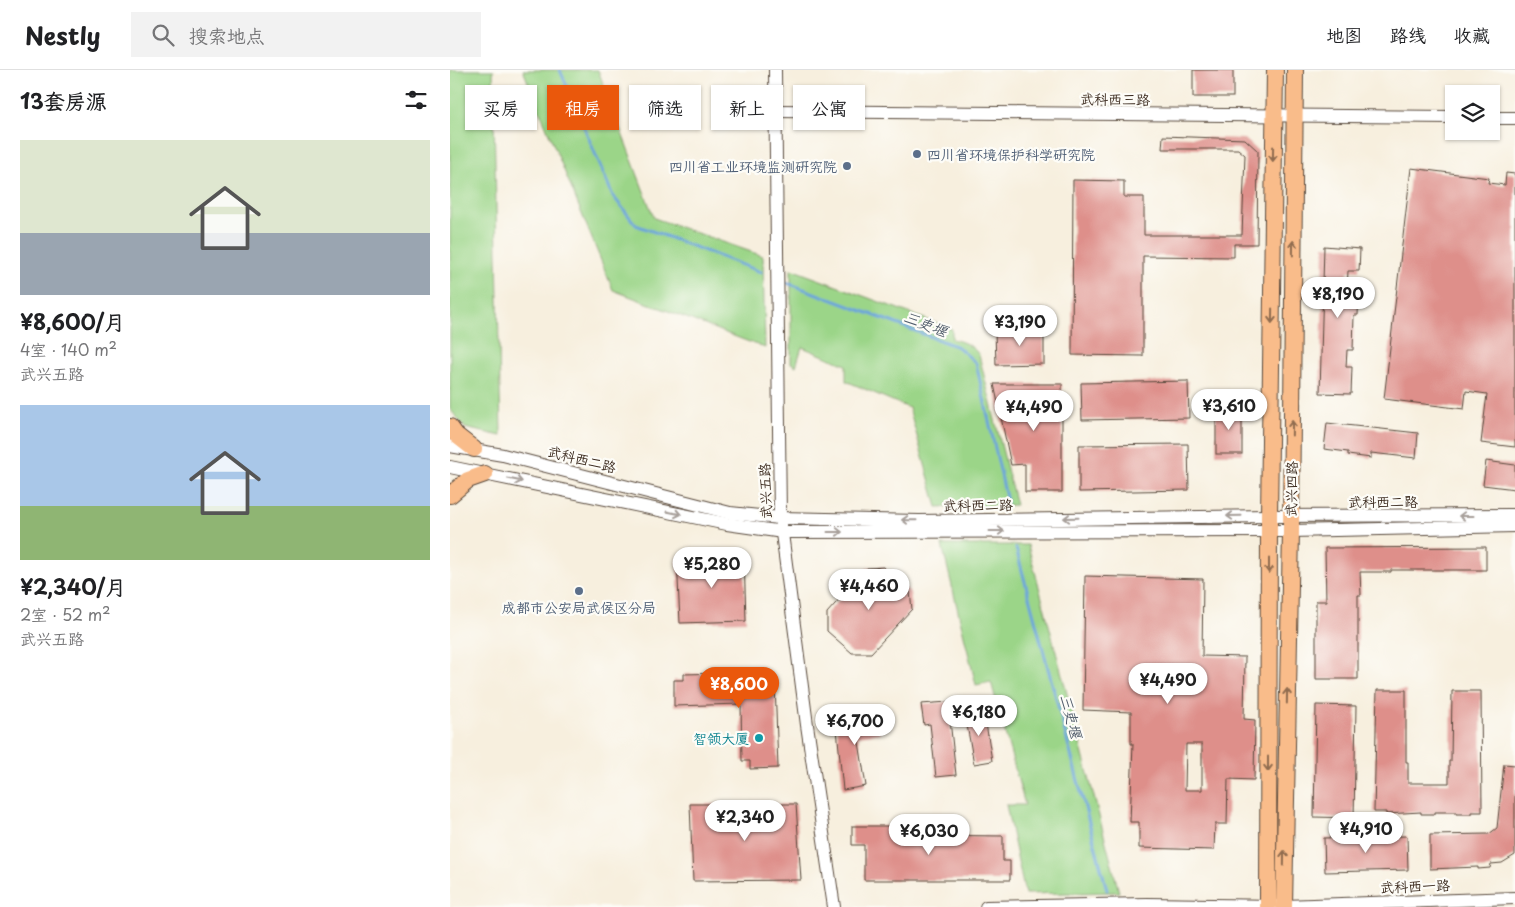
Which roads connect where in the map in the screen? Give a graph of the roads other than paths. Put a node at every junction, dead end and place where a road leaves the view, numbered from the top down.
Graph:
1 (775, 70) edge
2 (1275, 70) edge
3 (1295, 70) edge
4 (775, 85) edge
5 (783, 111) edge
6 (1274, 116) junction
7 (1294, 116) junction
8 (1445, 117) edge
9 (1500, 118) edge
10 (1515, 118) edge
11 (776, 130) edge
12 (450, 427) edge
13 (450, 446) edge
14 (474, 449) junction
15 (450, 467) edge
16 (484, 474) junction
17 (450, 495) edge
18 (1515, 515) edge
19 (780, 518) junction
20 (1269, 523) junction
21 (1291, 524) junction
22 (1515, 526) edge
23 (783, 532) junction
24 (1515, 898) edge
25 (1276, 906) edge
26 (834, 907) edge
27 (986, 907) edge

1 - 4 street, 武兴五路
2 - 6 main road, 武兴四路
3 - 7 main road, 武兴四路
5 - 6 street, 武科西三路
6 - 7 street, 武科西三路
6 -> 20 main road, 武兴四路
7 - 8 street, 武科西三路
21 -> 7 main road, 武兴四路
9 - 10 street
11 - 19 street, 武兴五路
12 - 14 main road
13 - 14 street, 武科西二路
14 - 19 street, 武科西二路
15 - 16 street, 武科西二路
16 - 17 main road
16 -> 23 street, 武科西二路
18 -> 21 street, 武科西二路
20 -> 19 street, 武科西二路
19 - 23 street, 武兴五路
20 - 21 street, 武科西二路
23 -> 20 street, 武科西二路
20 -> 25 main road, 武兴四路
21 - 22 street, 武科西二路
25 -> 21 main road, 武兴四路
23 - 26 street, 武兴五路
24 - 25 street, 武科西一路
25 - 27 street, 武科西一路

